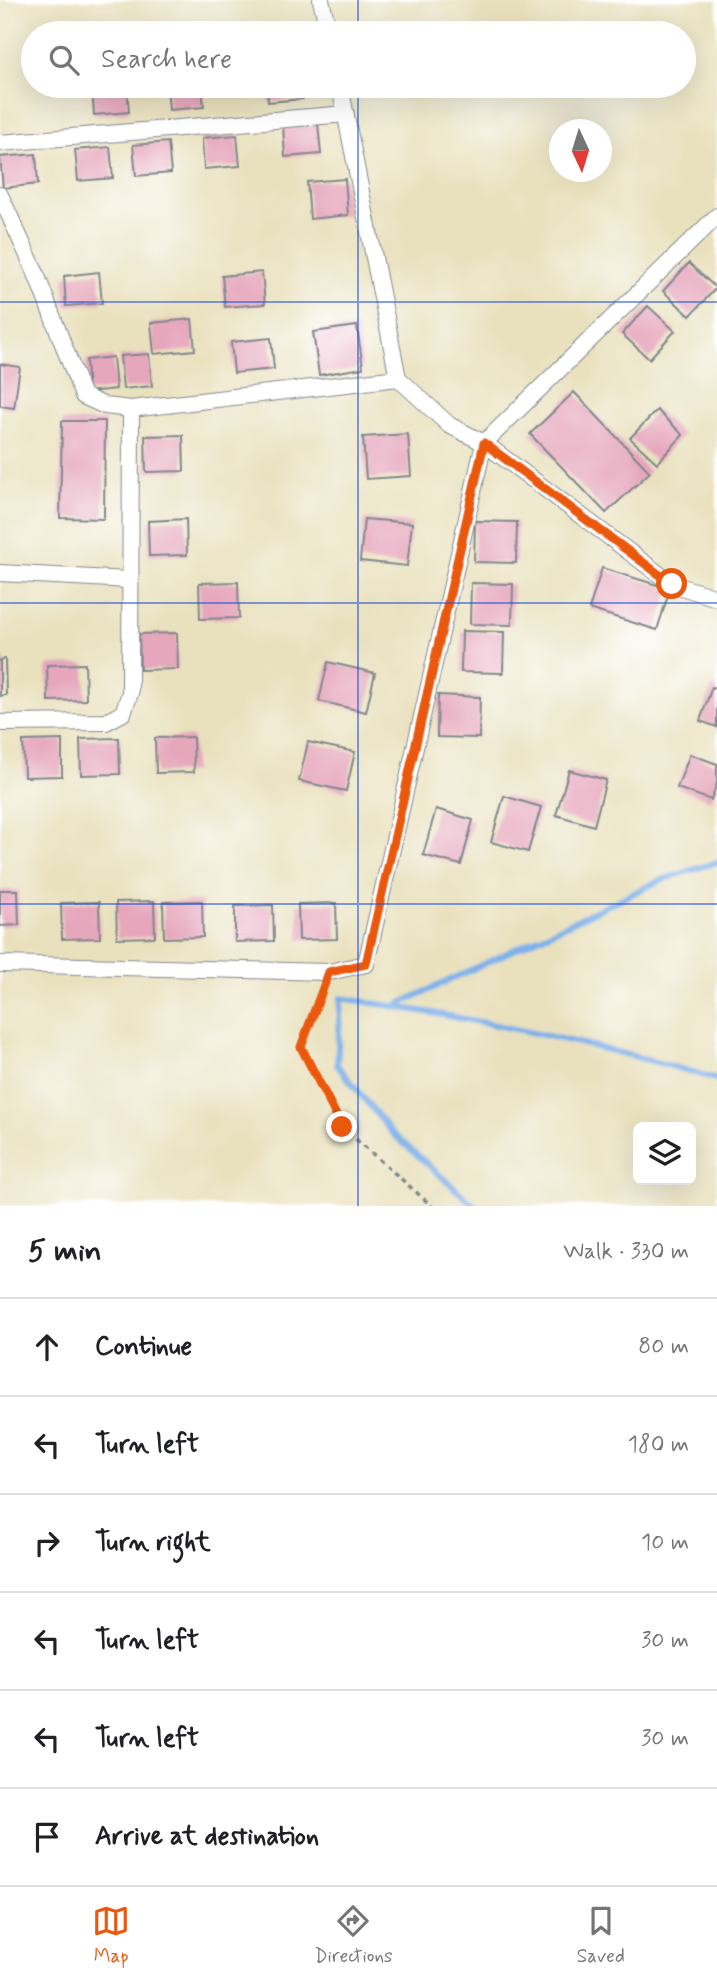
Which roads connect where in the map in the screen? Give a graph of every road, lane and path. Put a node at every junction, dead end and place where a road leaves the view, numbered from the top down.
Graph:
1 (321, 0) edge
2 (325, 21) edge
3 (343, 98) edge
4 (346, 114) junction
5 (0, 143) edge
6 (0, 195) edge
7 (717, 216) edge
8 (398, 379) junction
9 (131, 409) junction
10 (484, 443) junction
11 (0, 573) edge
12 (129, 580) junction
13 (717, 598) edge
14 (0, 723) edge
15 (0, 964) edge
16 (329, 972) junction
17 (432, 1206) edge

1 - 2 street
3 - 4 street
4 - 5 street
4 - 8 street
6 - 9 street
7 - 10 street
8 - 9 street
8 - 10 street
9 - 12 street
10 - 13 street
10 - 16 street
11 - 12 street
12 - 14 street
15 - 16 street
16 - 17 path

